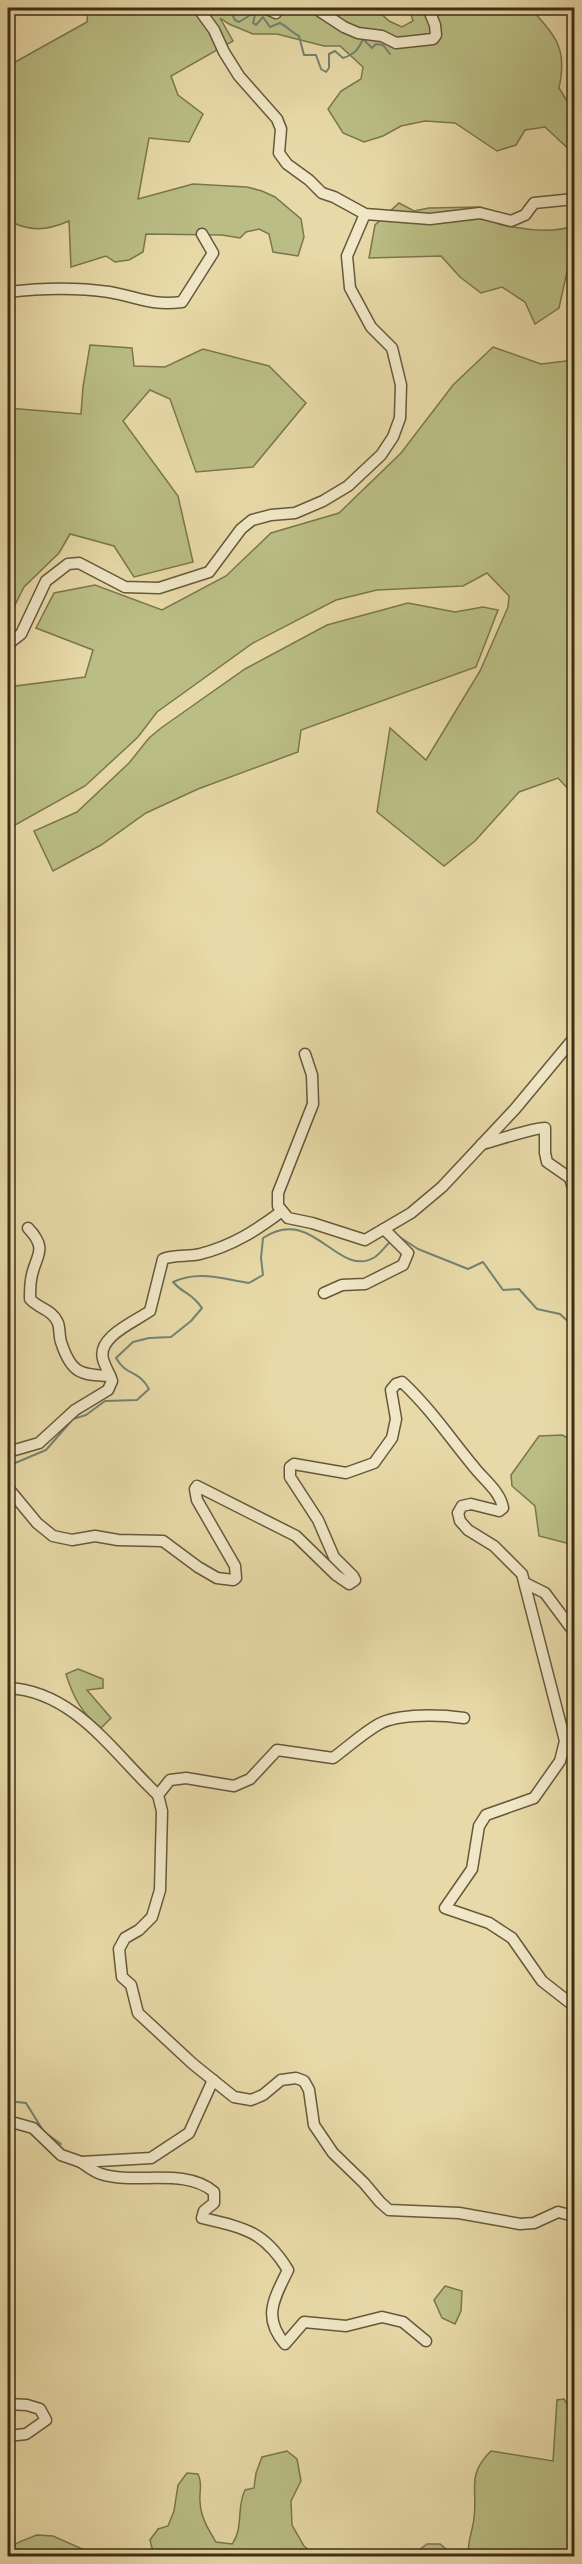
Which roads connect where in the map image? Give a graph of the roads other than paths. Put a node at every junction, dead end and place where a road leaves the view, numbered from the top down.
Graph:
1 (198, 8) edge
2 (265, 8) edge
3 (279, 8) edge
4 (315, 8) edge
5 (428, 8) edge
6 (570, 8) edge
7 (574, 13) edge
8 (574, 199) edge
9 (364, 214) junction
10 (202, 234) dead end
11 (8, 292) edge
12 (8, 644) edge
13 (574, 1038) edge
14 (305, 1054) dead end
15 (482, 1144) junction
16 (574, 1191) edge
17 (282, 1211) junction
18 (28, 1228) dead end
19 (384, 1229) junction
20 (324, 1293) dead end
21 (110, 1376) junction
22 (8, 1452) edge
23 (8, 1488) edge
24 (525, 1583) junction
25 (574, 1632) edge
26 (8, 1688) edge
27 (464, 1718) dead end
28 (158, 1795) junction
29 (574, 2006) edge
30 (213, 2080) junction
31 (8, 2121) edge
32 (81, 2162) junction
33 (574, 2216) edge
34 (426, 2341) dead end
35 (8, 2404) edge
36 (8, 2436) edge

1 - 9 street
2 - 3 street
4 - 5 street
6 - 7 street
8 - 9 street
9 - 12 street
10 - 11 street
13 - 15 street
14 - 17 street
15 - 16 street
15 - 19 street
17 - 19 street
17 - 21 street
18 - 21 street
19 - 20 street
21 - 22 street
23 - 24 street
24 - 25 street
24 - 29 street
26 - 28 street
27 - 28 street
28 - 30 street
30 - 32 street
30 - 33 street
31 - 32 street
32 - 34 street
35 - 36 street

